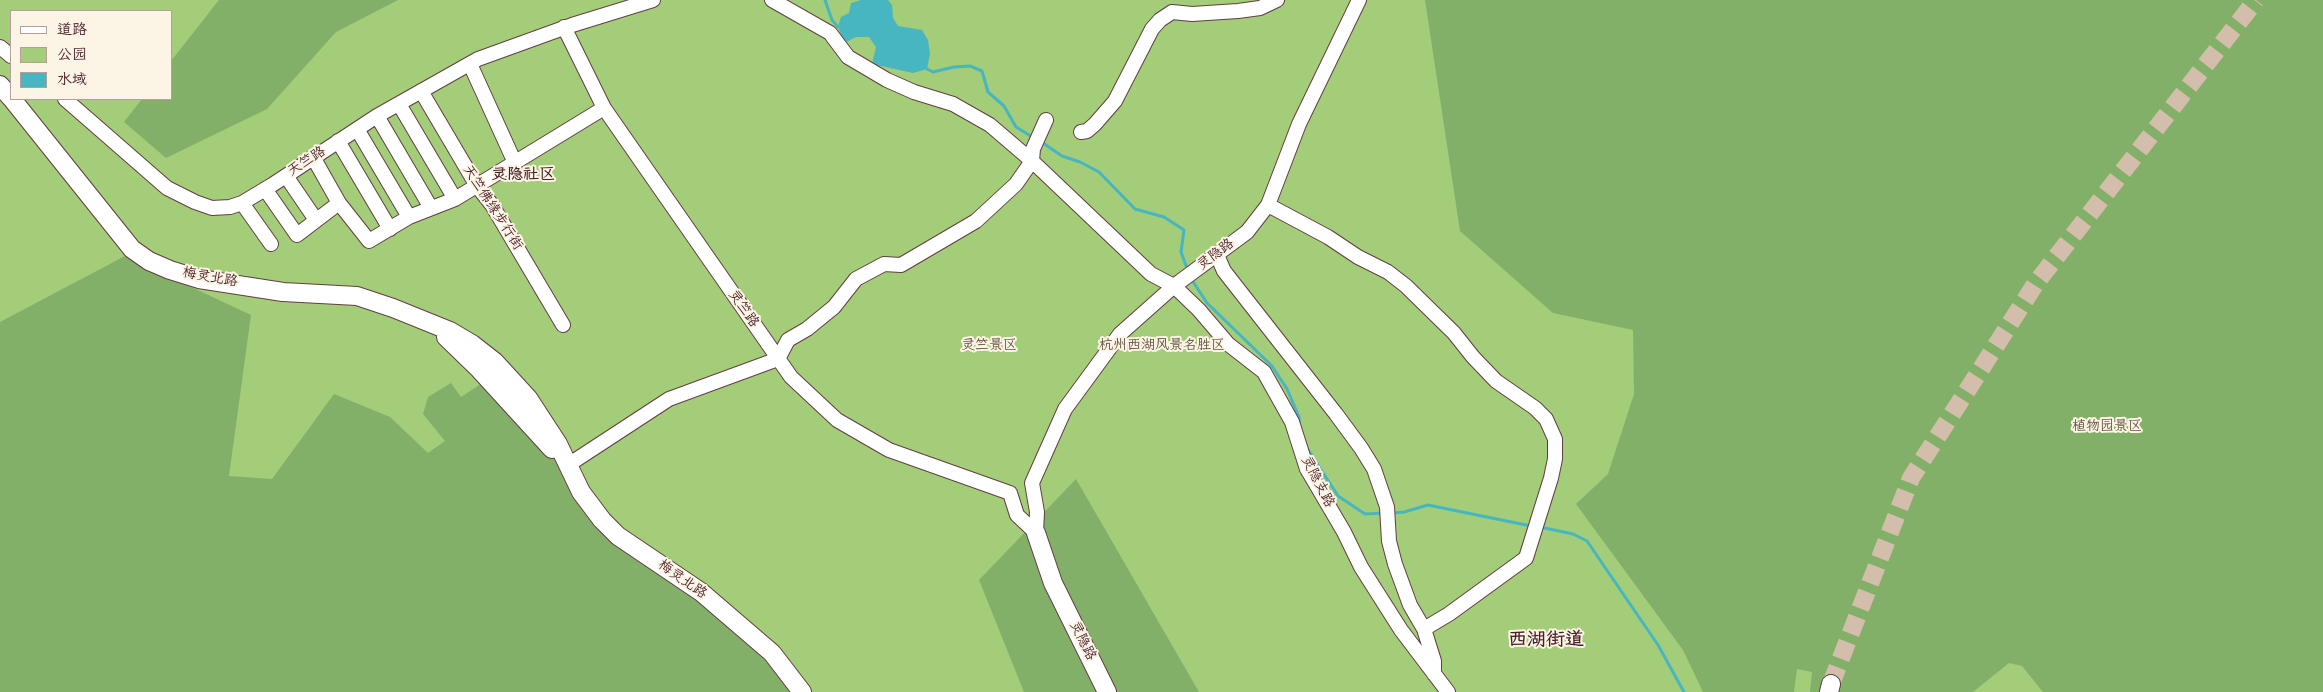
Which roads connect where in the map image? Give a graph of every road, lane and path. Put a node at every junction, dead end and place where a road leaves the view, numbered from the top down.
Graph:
1 (653, 0) edge
2 (772, 0) edge
3 (1277, 0) edge
4 (1359, 0) edge
5 (564, 27) junction
6 (0, 47) edge
7 (10, 55) edge
8 (470, 64) junction
9 (0, 85) edge
10 (421, 92) junction
11 (10, 96) edge
12 (14, 100) edge
13 (66, 100) edge
14 (399, 104) junction
15 (604, 108) junction
16 (377, 116) junction
17 (1046, 120) dead end
18 (357, 128) junction
19 (1081, 132) dead end
20 (338, 141) junction
21 (313, 157) junction
22 (1032, 161) junction
23 (515, 163) junction
24 (286, 176) junction
25 (476, 186) junction
26 (265, 189) junction
27 (454, 199) junction
28 (242, 203) junction
29 (339, 203) junction
30 (1268, 205) junction
31 (431, 208) junction
32 (409, 217) junction
33 (316, 220) junction
34 (390, 229) junction
35 (271, 244) dead end
36 (1217, 254) junction
37 (1177, 284) junction
38 (563, 325) dead end
39 (778, 359) junction
40 (568, 466) junction
41 (1032, 482) junction
42 (1010, 493) junction
43 (1036, 533) junction
44 (1424, 629) junction
45 (1434, 674) junction
46 (802, 692) edge
47 (1107, 692) edge
48 (1448, 692) edge

1 - 5 street, 天竺路
2 - 22 street, 灵隐支路
3 - 19 street
4 - 30 street, 灵隐路
5 - 8 street, 天竺路
5 - 15 street, 灵竺路
6 - 7 street
8 - 10 street, 天竺路
8 - 23 street
9 - 11 main road, 梅灵北路
10 - 14 street, 天竺路
10 - 25 street, 天竺佛缘步行街
12 - 40 main road, 梅灵北路
13 - 28 street, 天竺路
14 - 16 street, 天竺路
14 - 27 street
15 - 23 street
15 - 39 street, 灵竺路
16 - 18 street, 天竺路
16 - 31 street
17 - 22 street
18 - 20 street, 天竺路
18 - 32 street
20 - 21 street, 天竺路
20 - 34 street
21 - 24 street, 天竺路
21 - 29 street
22 - 37 street, 灵隐支路
22 - 39 street
23 - 25 street
24 - 26 street, 天竺路
24 - 33 street
25 - 27 street
25 - 38 street, 天竺佛缘步行街
26 - 28 street, 天竺路
26 - 33 street
27 - 31 street
28 - 35 street
29 - 33 street
29 - 34 street
30 - 36 street, 灵隐路
30 - 44 street
31 - 32 street
32 - 34 street
36 - 37 street, 灵隐路
36 - 44 street
37 - 41 street, 灵隐路
37 - 45 street, 灵隐支路
39 - 40 street
39 - 42 street, 灵竺路
40 - 46 main road, 梅灵北路
41 - 42 street
41 - 43 street
42 - 43 street
43 - 47 main road, 灵隐路
44 - 45 street
45 - 48 street, 灵隐支路

